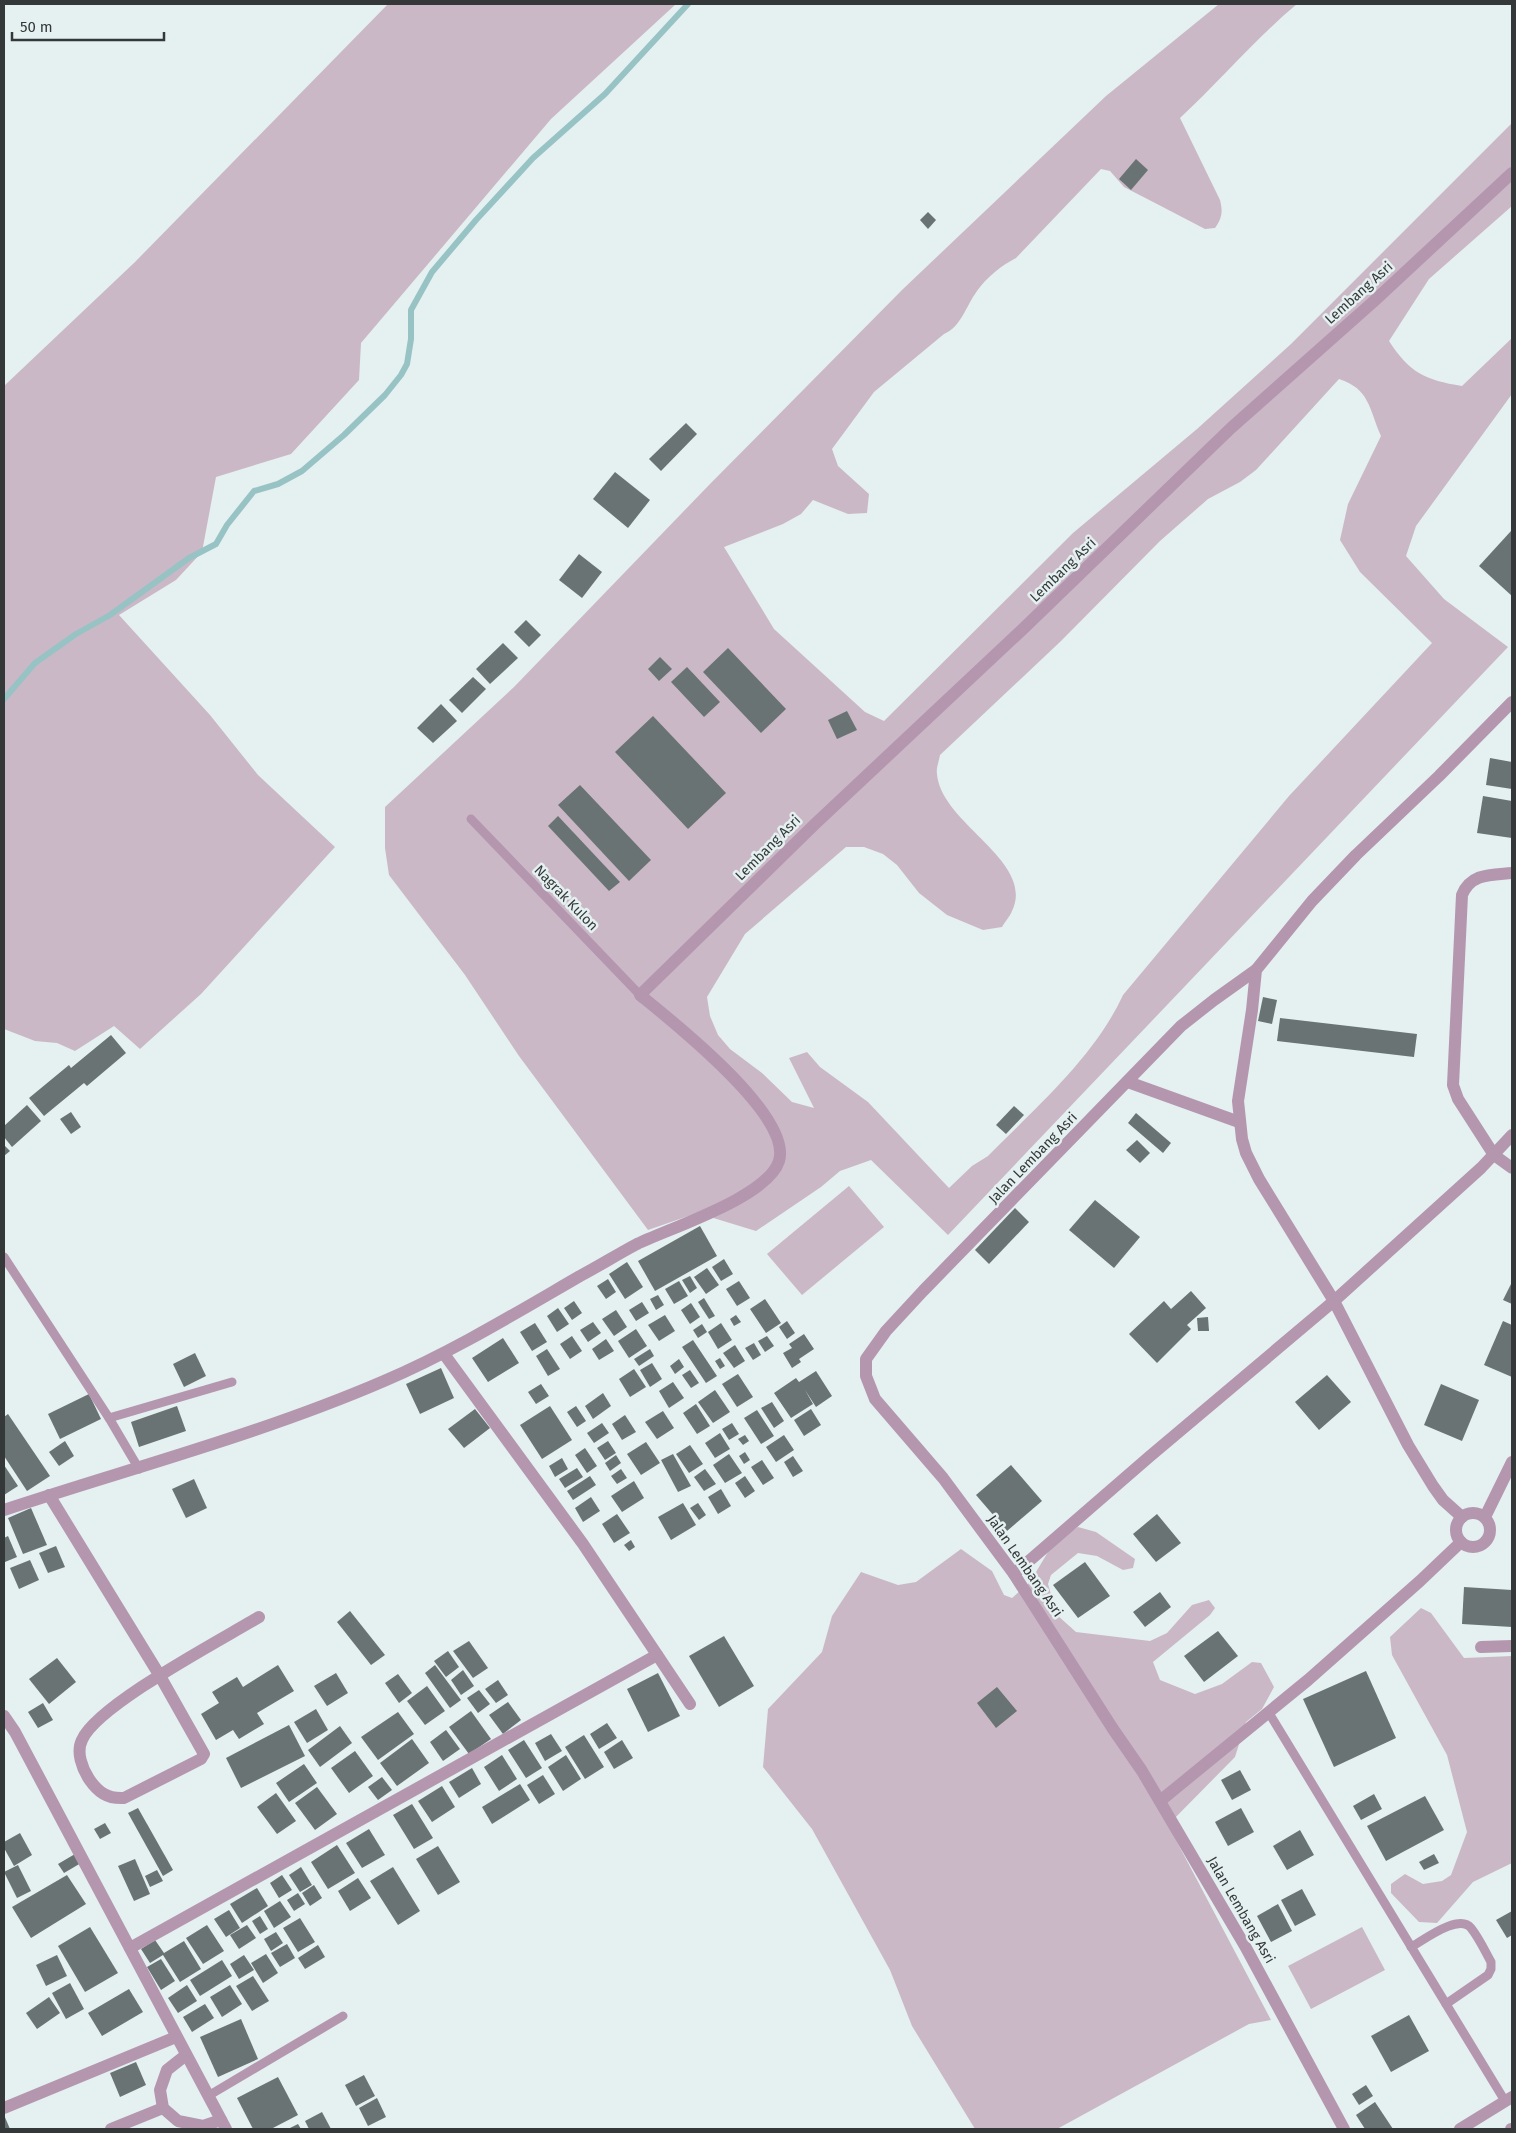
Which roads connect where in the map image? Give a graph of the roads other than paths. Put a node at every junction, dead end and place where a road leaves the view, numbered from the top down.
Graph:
1 (1512, 173) edge
2 (1512, 702) edge
3 (471, 819) dead end
4 (1512, 873) edge
5 (1256, 970) junction
6 (640, 995) junction
7 (1128, 1082) junction
8 (1239, 1122) junction
9 (1512, 1135) edge
10 (1494, 1155) junction
11 (1512, 1168) edge
12 (4, 1257) edge
13 (1334, 1302) junction
14 (444, 1354) junction
15 (232, 1382) dead end
16 (109, 1418) junction
17 (1512, 1462) edge
18 (140, 1469) junction
19 (49, 1495) junction
20 (4, 1510) edge
21 (1462, 1517) junction
22 (1485, 1517) junction
23 (1461, 1542) junction
24 (1014, 1574) junction
25 (259, 1617) dead end
26 (1512, 1646) edge
27 (1481, 1648) dead end
28 (657, 1655) junction
29 (160, 1676) junction
30 (690, 1704) dead end
31 (1269, 1713) junction
32 (4, 1716) edge
33 (1160, 1801) junction
34 (1411, 1947) junction
35 (130, 1948) junction
36 (1446, 2004) junction
37 (343, 2016) dead end
38 (176, 2037) junction
39 (186, 2055) junction
40 (208, 2096) junction
41 (1509, 2099) edge
42 (4, 2108) edge
43 (163, 2108) junction
44 (223, 2125) edge
45 (111, 2129) edge
46 (1344, 2129) edge
47 (1460, 2129) edge

1 - 6 street, Lembang Asri
2 - 5 street, Jalan Lembang Asri
3 - 6 lane, Nagrak Kulon
4 - 10 street
5 - 7 street, Jalan Lembang Asri
5 - 8 street
6 - 14 street
7 - 8 street
7 - 24 street, Jalan Lembang Asri
8 - 13 street
9 - 10 street
10 - 11 street
10 - 13 street
12 - 16 lane
13 - 21 street
13 - 24 street
14 - 18 street
14 - 28 street
15 - 16 lane
16 - 18 lane
17 - 22 street
18 - 19 street
19 - 20 street
19 - 29 street
21 - 22 street
21 - 23 street
22 - 23 street
23 - 31 street
24 - 33 street, Jalan Lembang Asri
25 - 29 street
26 - 27 street
28 - 30 street
28 - 35 street
29 - 29 street
31 - 33 street
31 - 34 lane
32 - 35 street
33 - 46 street, Jalan Lembang Asri
34 - 36 lane
34 - 36 lane
35 - 38 street
36 - 41 lane
37 - 40 lane
38 - 39 street
38 - 42 street
39 - 40 street
39 - 43 street
40 - 44 street
41 - 47 street
43 - 44 street
43 - 45 street

